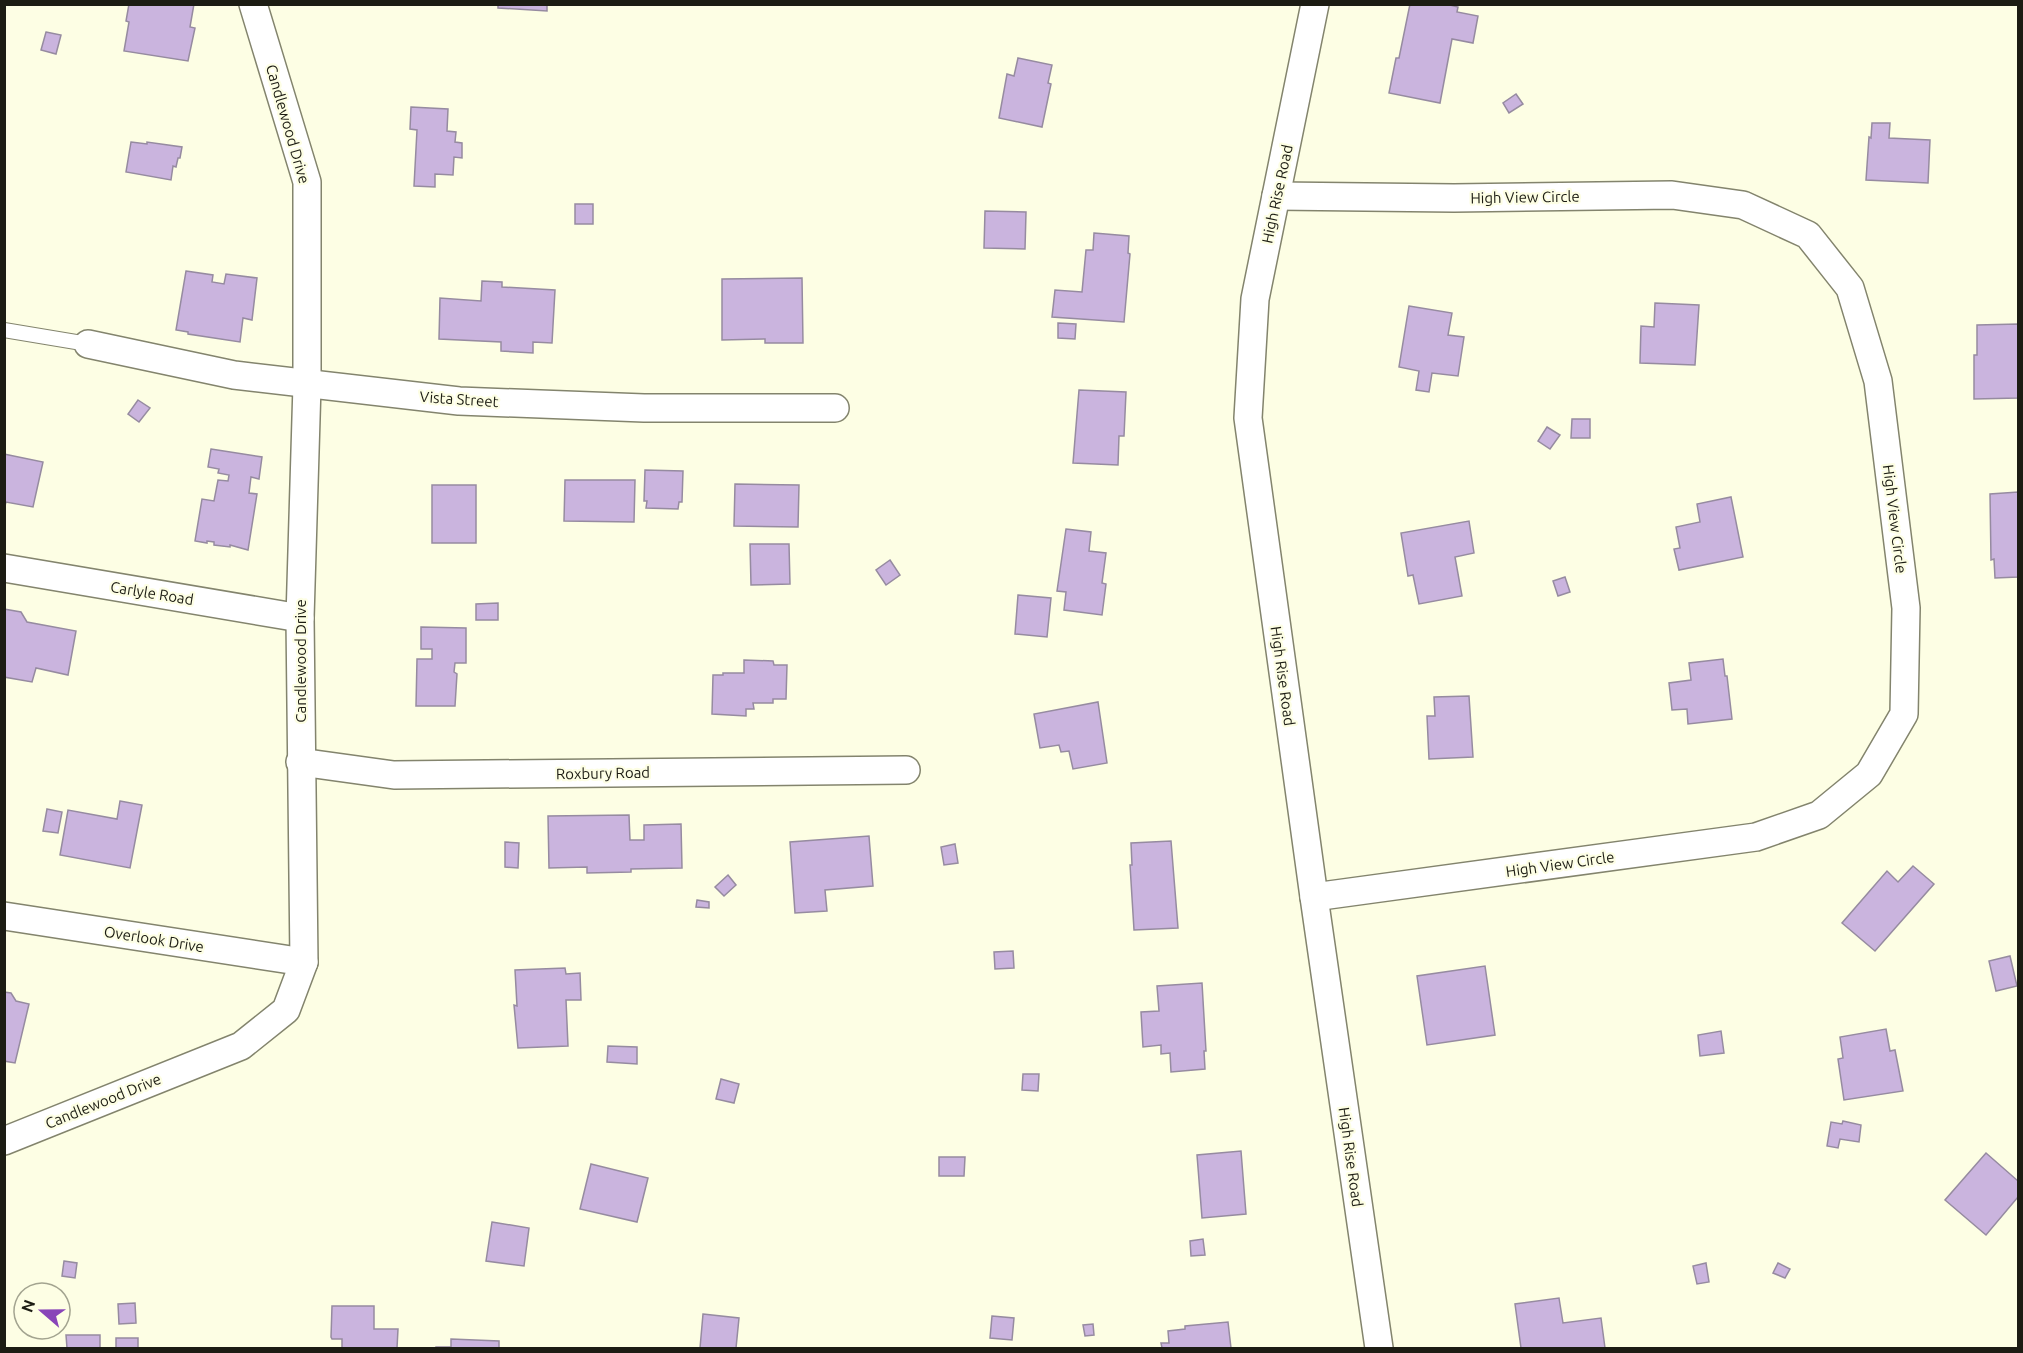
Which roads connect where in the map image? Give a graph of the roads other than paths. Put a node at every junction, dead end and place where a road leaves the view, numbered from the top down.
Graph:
1 (253, 4) edge
2 (1315, 4) edge
3 (1276, 196) junction
4 (4, 330) edge
5 (88, 344) joint
6 (308, 385) junction
7 (835, 408) dead end
8 (4, 568) edge
9 (300, 618) junction
10 (300, 762) junction
11 (906, 770) dead end
12 (1314, 897) junction
13 (4, 916) edge
14 (304, 962) junction
15 (4, 1141) edge
16 (1379, 1348) edge

1 - 6 street, Candlewood Drive
2 - 3 street, High Rise Road
3 - 12 street, High Rise Road
3 - 12 street, High View Circle
4 - 5 lane
5 - 6 street, Vista Street
6 - 7 street, Vista Street
6 - 9 street, Candlewood Drive
8 - 9 street, Carlyle Road
9 - 10 street, Candlewood Drive
10 - 11 street, Roxbury Road
10 - 14 street, Candlewood Drive
12 - 16 street, High Rise Road
13 - 14 street, Overlook Drive
14 - 15 street, Candlewood Drive

